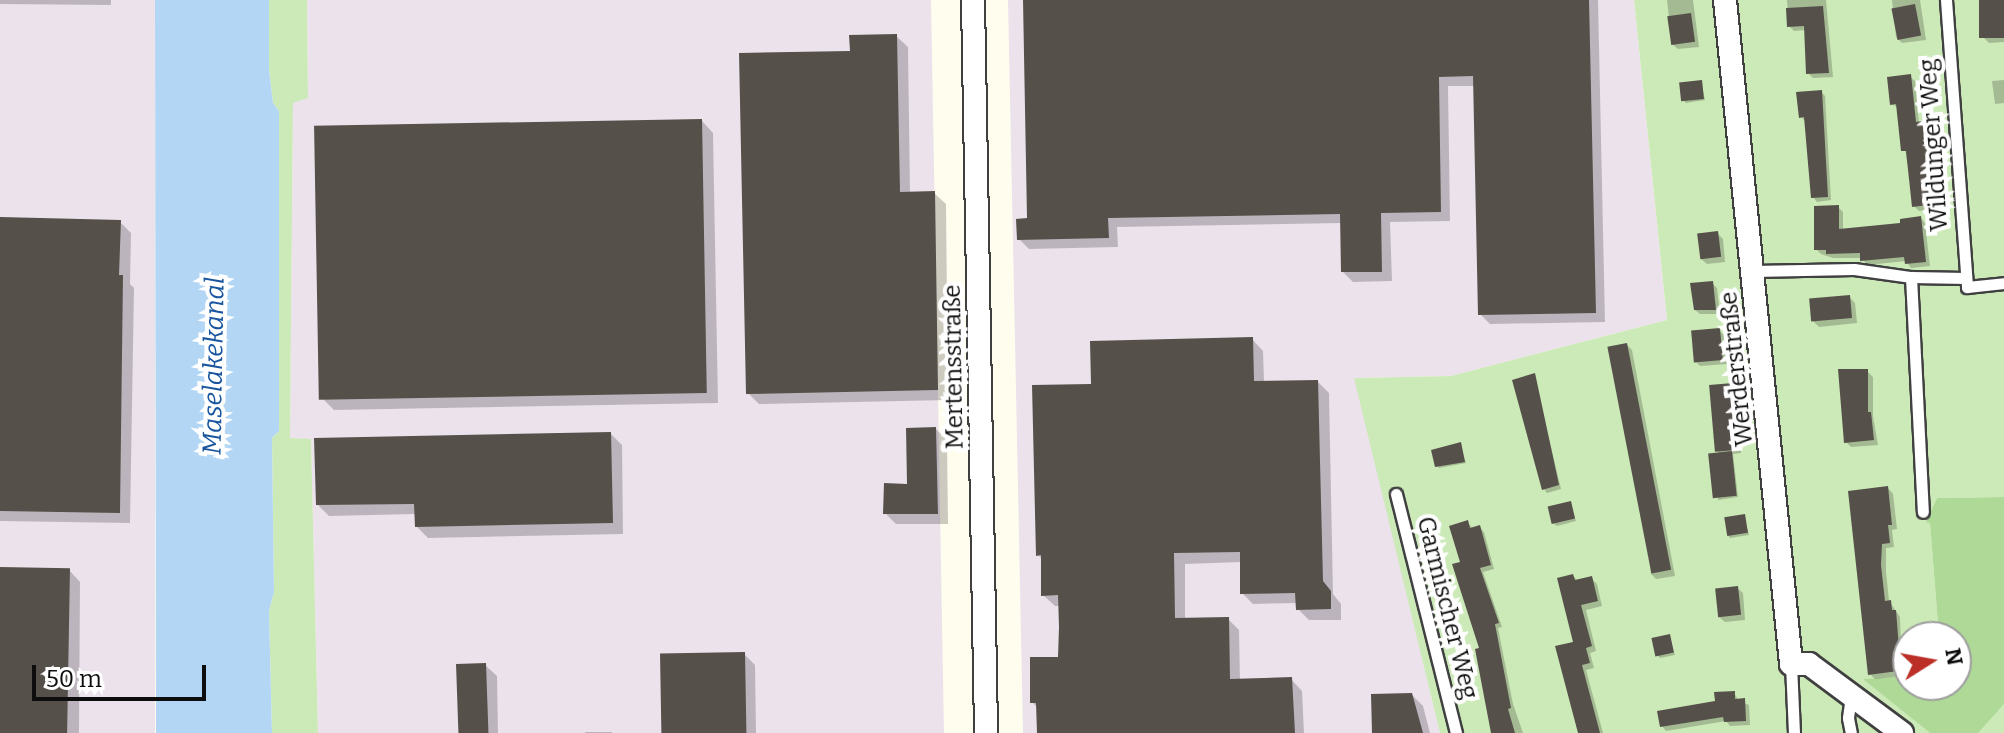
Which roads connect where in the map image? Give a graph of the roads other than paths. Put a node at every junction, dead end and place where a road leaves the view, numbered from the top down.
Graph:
1 (973, 0) edge
2 (1725, 0) edge
3 (1946, 0) edge
4 (1753, 271) junction
5 (1911, 277) junction
6 (1966, 282) junction
7 (2004, 283) edge
8 (1396, 494) dead end
9 (1923, 512) dead end
10 (1791, 664) junction
11 (1851, 696) junction
12 (986, 733) edge
13 (1456, 733) edge
14 (1794, 733) edge
15 (1851, 733) edge
16 (1902, 733) edge

1 - 12 street, Mertensstraße
2 - 4 street, Werderstraße
3 - 6 lane, Wildunger Weg
4 - 5 lane
4 - 10 street, Werderstraße
5 - 6 lane
5 - 9 lane
6 - 7 lane
8 - 13 lane, Garmischer Weg
10 - 11 street
10 - 14 lane, Werderstraße
11 - 15 lane
11 - 16 street

